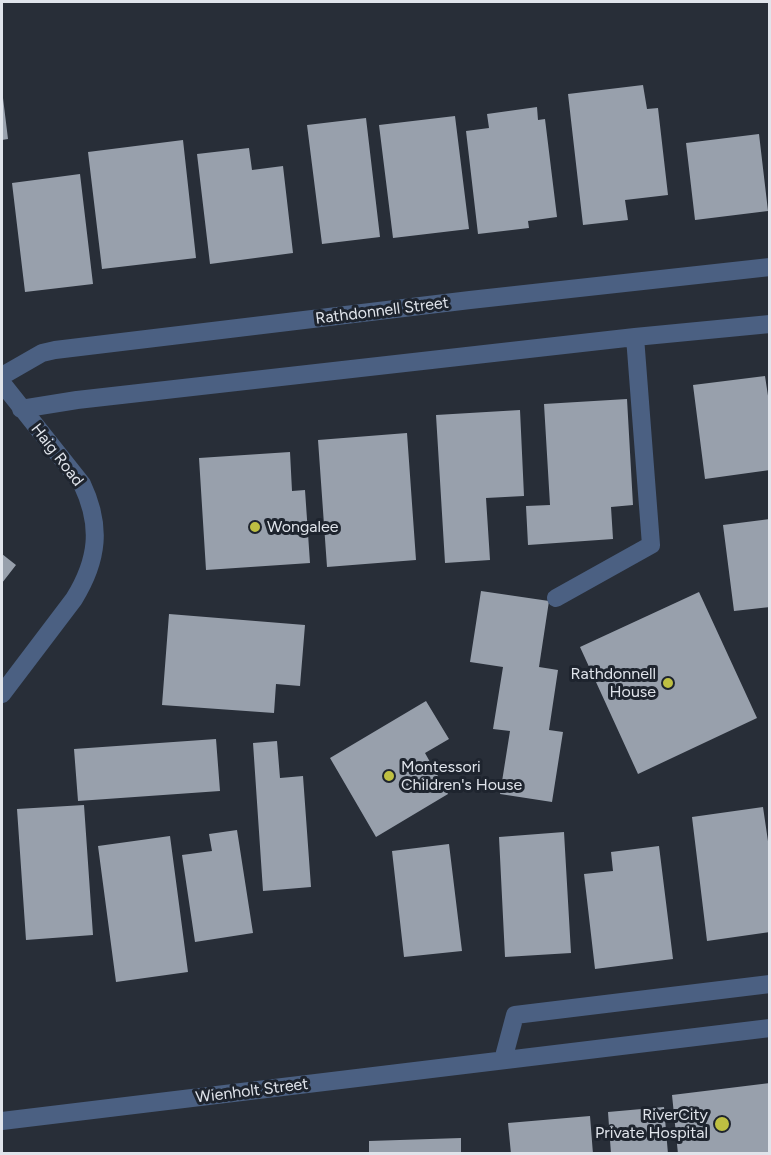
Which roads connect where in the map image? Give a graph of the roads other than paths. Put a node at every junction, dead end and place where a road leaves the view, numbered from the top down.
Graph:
1 (770, 267) edge
2 (770, 324) edge
3 (635, 337) junction
4 (2, 376) edge
5 (2, 383) edge
6 (21, 409) junction
7 (556, 598) dead end
8 (2, 694) edge
9 (770, 984) edge
10 (770, 1028) edge
11 (503, 1060) junction
12 (2, 1121) edge

1 - 4 street, Rathdonnell Street
2 - 3 street
3 - 6 street
3 - 7 street
5 - 6 street, Haig Road
6 - 8 street, Haig Road
9 - 11 street
10 - 11 street, Wienholt Street
11 - 12 street, Wienholt Street

